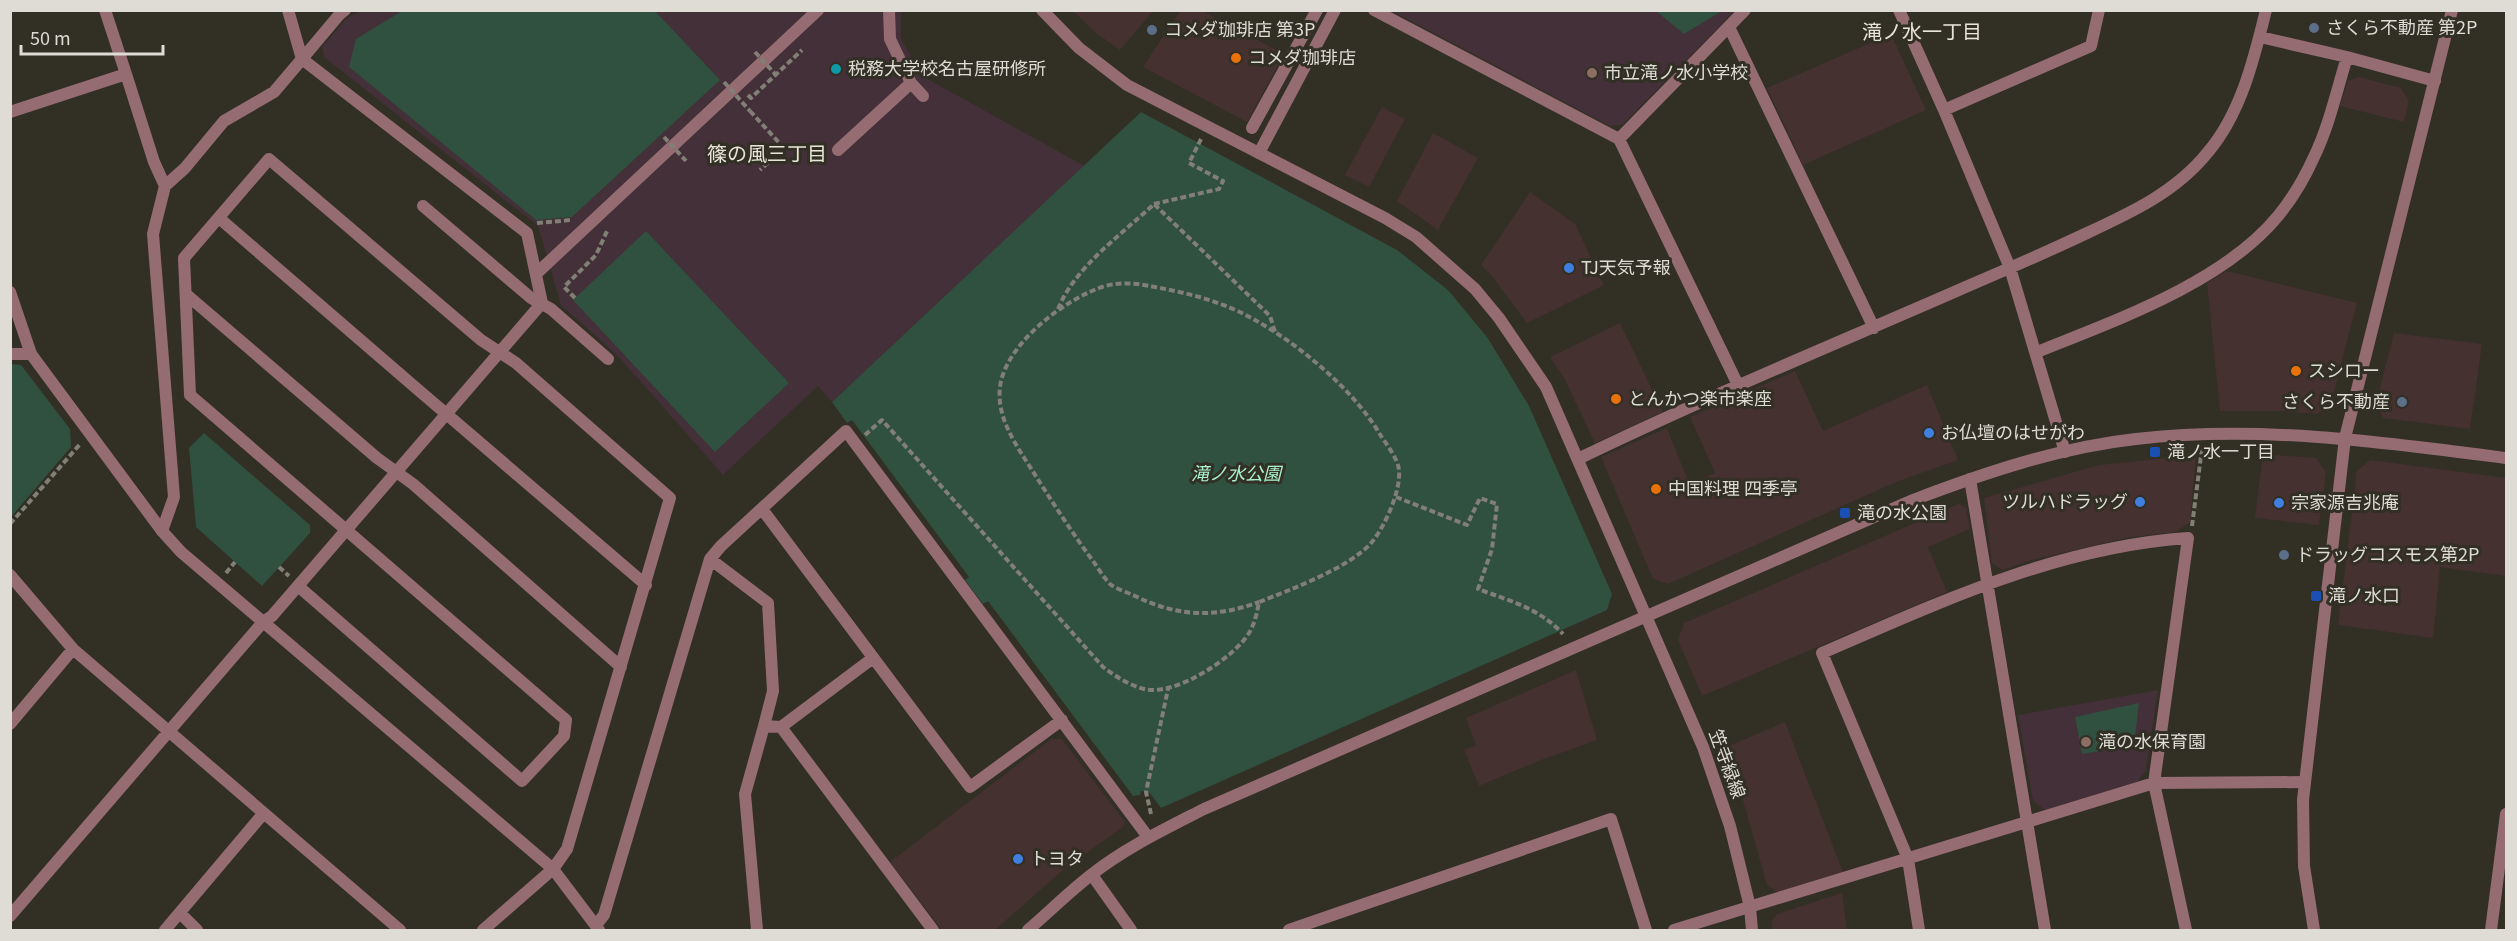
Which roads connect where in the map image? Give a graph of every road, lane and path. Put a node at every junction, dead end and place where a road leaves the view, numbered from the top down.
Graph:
1 (105, 10) edge
2 (288, 10) edge
3 (345, 10) edge
4 (818, 10) edge
5 (889, 10) edge
6 (1042, 10) edge
7 (1317, 10) edge
8 (1335, 10) edge
9 (1374, 10) edge
10 (1746, 10) edge
11 (1899, 10) edge
12 (2100, 10) edge
13 (2266, 10) edge
14 (2452, 10) edge
15 (1729, 27) junction
16 (2260, 37) junction
17 (755, 52) dead end
18 (2347, 57) junction
19 (302, 59) junction
20 (126, 74) junction
21 (776, 75) dead end
22 (2435, 81) junction
23 (723, 82) dead end
24 (911, 83) junction
25 (922, 96) dead end
26 (1944, 110) junction
27 (10, 112) edge
28 (1252, 128) dead end
29 (1619, 138) junction
30 (1201, 139) dead end
31 (656, 145) dead end
32 (838, 150) dead end
33 (1259, 153) junction
34 (686, 161) dead end
35 (760, 170) dead end
36 (165, 186) junction
37 (1154, 204) junction
38 (423, 206) dead end
39 (530, 217) dead end
40 (219, 218) junction
41 (575, 220) dead end
42 (611, 223) dead end
43 (2010, 268) junction
44 (537, 273) junction
45 (10, 292) edge
46 (187, 295) junction
47 (574, 298) dead end
48 (542, 303) junction
49 (1057, 311) junction
50 (1874, 328) junction
51 (1275, 333) junction
52 (500, 352) junction
53 (2037, 352) junction
54 (10, 354) edge
55 (31, 354) junction
56 (608, 359) dead end
57 (1739, 387) junction
58 (447, 415) junction
59 (2204, 435) junction
60 (2345, 438) junction
61 (860, 440) dead end
62 (81, 442) dead end
63 (2065, 452) junction
64 (2506, 458) edge
65 (1578, 459) junction
66 (396, 472) junction
67 (1970, 480) junction
68 (1396, 497) junction
69 (762, 509) junction
70 (10, 524) edge
71 (346, 528) junction
72 (162, 531) junction
73 (2188, 538) junction
74 (711, 559) junction
75 (235, 562) dead end
76 (279, 567) dead end
77 (229, 569) dead end
78 (10, 574) edge
79 (294, 581) junction
80 (1988, 583) junction
81 (646, 585) junction
82 (1259, 602) junction
83 (1646, 617) junction
84 (263, 622) junction
85 (1563, 634) dead end
86 (73, 649) junction
87 (873, 657) junction
88 (621, 667) junction
89 (1168, 688) junction
90 (1062, 720) junction
91 (10, 724) edge
92 (764, 726) junction
93 (781, 727) junction
94 (169, 731) junction
95 (2305, 782) junction
96 (2154, 783) junction
97 (263, 814) junction
98 (2506, 814) edge
99 (1153, 817) dead end
100 (2029, 822) junction
101 (1148, 837) junction
102 (1908, 859) junction
103 (553, 869) junction
104 (1092, 875) junction
105 (1749, 908) junction
106 (180, 913) junction
107 (10, 916) edge
108 (597, 928) edge
109 (165, 930) edge
110 (197, 930) edge
111 (400, 930) edge
112 (483, 930) edge
113 (758, 930) edge
114 (933, 930) edge
115 (1028, 930) edge
116 (1131, 930) edge
117 (1289, 930) edge
118 (1646, 930) edge
119 (1674, 930) edge
120 (1752, 930) edge
121 (1919, 930) edge
122 (2045, 930) edge
123 (2186, 930) edge
124 (2314, 930) edge
125 (2491, 930) edge

1 - 20 street
2 - 19 street
3 - 19 street
4 - 44 street
5 - 24 street
6 - 33 street, 笠寺緑線
7 - 28 street
8 - 33 street
9 - 29 street
10 - 15 street
11 - 26 street
12 - 26 street
13 - 16 street
14 - 22 street
15 - 29 street
15 - 50 street
16 - 18 street
16 - 43 street
17 - 21 path, bridge
18 - 22 street
18 - 53 street
19 - 36 street
19 - 44 street
20 - 27 street
20 - 36 street
22 - 60 street
23 - 35 path, bridge
24 - 25 street
24 - 32 street
26 - 43 street
29 - 57 street
30 - 37 path
31 - 34 path, bridge
33 - 65 street, 笠寺緑線
36 - 72 street
37 - 49 path
37 - 51 path
38 - 48 street
39 - 41 path
40 - 46 street
40 - 52 street
40 - 58 street
42 - 47 path
43 - 50 street
43 - 53 street
44 - 48 street
45 - 55 street
46 - 66 street
46 - 71 street
48 - 52 street
48 - 56 street
49 - 51 path
49 - 82 path
50 - 57 street
51 - 68 path
52 - 58 street
52 - 81 street
53 - 63 street
54 - 55 street
55 - 72 street
57 - 65 street
58 - 66 street
58 - 81 street
59 - 60 street
59 - 63 street
59 - 73 path
60 - 64 street
60 - 95 street
61 - 89 path
62 - 70 path
63 - 67 street
65 - 83 street, 笠寺緑線
66 - 71 street
66 - 88 street
67 - 80 street
67 - 83 street
68 - 82 path
68 - 85 path
69 - 74 street
69 - 87 street
69 - 90 street
71 - 79 street
71 - 79 street
72 - 84 street
73 - 80 street
73 - 96 street
74 - 92 street
74 - 108 street
75 - 77 path
76 - 79 path
78 - 86 street
79 - 84 street
80 - 100 street
80 - 102 street
81 - 88 street
82 - 89 path
83 - 101 street
83 - 105 street, 笠寺緑線
84 - 94 street
84 - 103 street
86 - 91 street
86 - 94 street
87 - 90 street
87 - 93 street
88 - 103 street
89 - 99 path
90 - 101 street
92 - 93 street
92 - 113 street
93 - 114 street
94 - 97 street
94 - 107 street
95 - 96 street
95 - 124 street
96 - 100 street
96 - 123 street
97 - 106 street
97 - 111 street
98 - 125 street
100 - 102 street
100 - 122 street
101 - 104 street
102 - 105 street
102 - 121 street
103 - 108 street
103 - 112 street
104 - 115 street
104 - 116 street
105 - 119 street
105 - 120 street, 笠寺緑線
106 - 109 street
106 - 110 street
117 - 118 street

